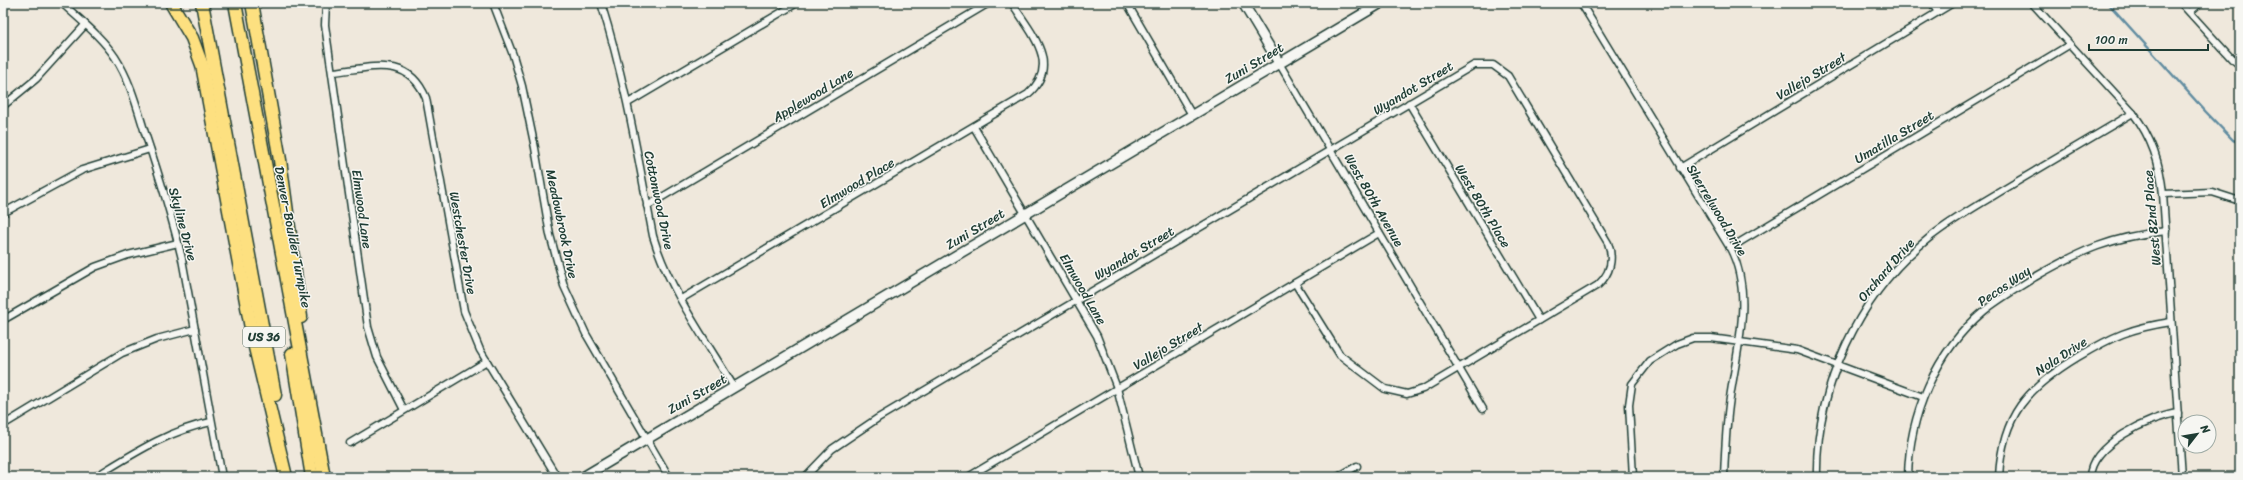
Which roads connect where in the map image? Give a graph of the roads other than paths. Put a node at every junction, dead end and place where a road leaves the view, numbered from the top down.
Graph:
1 (62, 3) edge
2 (170, 3) edge
3 (202, 3) edge
4 (210, 3) edge
5 (235, 3) edge
6 (252, 3) edge
7 (255, 3) edge
8 (326, 3) edge
9 (493, 3) edge
10 (601, 3) edge
11 (798, 3) edge
12 (989, 3) edge
13 (1012, 3) edge
14 (1127, 3) edge
15 (1243, 3) edge
16 (1381, 3) edge
17 (1581, 3) edge
18 (1932, 3) edge
19 (1953, 3) edge
20 (2032, 3) edge
21 (2181, 3) edge
22 (2200, 3) edge
23 (1938, 12) junction
24 (2190, 12) junction
25 (85, 25) junction
26 (259, 41) junction
27 (2069, 45) junction
28 (1279, 63) junction
29 (2240, 65) edge
30 (333, 72) junction
31 (628, 102) junction
32 (1409, 103) junction
33 (3, 106) edge
34 (2133, 113) junction
35 (1192, 115) junction
36 (974, 126) junction
37 (150, 149) junction
38 (1330, 150) junction
39 (1680, 168) junction
40 (2163, 194) junction
41 (238, 198) junction
42 (2240, 201) edge
43 (647, 206) junction
44 (273, 208) junction
45 (3, 213) edge
46 (1026, 214) junction
47 (2166, 231) junction
48 (1379, 233) junction
49 (178, 242) junction
50 (1730, 248) junction
51 (1295, 283) junction
52 (682, 299) junction
53 (1077, 300) junction
54 (3, 320) edge
55 (1539, 320) junction
56 (2171, 322) junction
57 (194, 329) junction
58 (1738, 342) junction
59 (487, 361) junction
60 (1837, 364) junction
61 (1459, 368) junction
62 (734, 387) junction
63 (1117, 388) junction
64 (1923, 397) junction
65 (404, 410) junction
66 (1483, 410) dead end
67 (2178, 413) junction
68 (211, 422) junction
69 (3, 425) edge
70 (648, 438) junction
71 (350, 443) dead end
72 (320, 457) junction
73 (1357, 466) dead end
74 (95, 477) edge
75 (222, 477) edge
76 (286, 477) edge
77 (290, 477) edge
78 (312, 477) edge
79 (324, 477) edge
80 (557, 477) edge
81 (583, 477) edge
82 (669, 477) edge
83 (805, 477) edge
84 (968, 477) edge
85 (1139, 477) edge
86 (1338, 477) edge
87 (1633, 477) edge
88 (1724, 477) edge
89 (1817, 477) edge
90 (1908, 477) edge
91 (1999, 477) edge
92 (2090, 477) edge
93 (2182, 477) edge

1 - 25 street, Skyline Drive
2 - 76 highway
3 - 41 highway, US 36
4 - 41 highway
5 - 44 highway, Denver–Boulder Turnpike / US 36
6 - 26 highway
7 - 26 highway
8 - 30 street, Elmwood Lane
9 - 70 street, Meadowbrook Drive
10 - 31 street, Cottonwood Drive
11 - 31 street
12 - 43 street, Applewood Lane
13 - 36 street, Elmwood Place
14 - 35 street
15 - 28 street, West 80th Avenue
16 - 28 street, Zuni Street
17 - 39 street, Sherrelwood Drive
18 - 23 street
19 - 23 street, Vallejo Street
20 - 27 street, West 82nd Place
21 - 24 street
22 - 24 street
23 - 39 street, Vallejo Street
24 - 29 street
25 - 33 street
25 - 37 street, Skyline Drive
26 - 72 highway
27 - 34 street, West 82nd Place
27 - 50 street, Umatilla Street
28 - 35 street, Zuni Street
28 - 38 street, West 80th Avenue
30 - 59 street, Westchester Drive
30 - 65 street, Elmwood Lane
31 - 43 street, Cottonwood Drive
32 - 38 street, Wyandot Street
32 - 55 street, West 80th Place
32 - 55 street, Wyandot Street
34 - 40 street, West 82nd Place
34 - 60 street, Orchard Drive
35 - 46 street, Zuni Street
36 - 46 street, Elmwood Lane
36 - 52 street, Elmwood Place
37 - 45 street
37 - 49 street, Skyline Drive
38 - 48 street, West 80th Avenue
38 - 53 street, Wyandot Street
39 - 50 street, Sherrelwood Drive
40 - 42 street
40 - 47 street, West 82nd Place
41 - 77 highway, US 36
43 - 52 street, Cottonwood Drive
44 - 72 highway, Denver–Boulder Turnpike / US 36
44 - 78 highway
46 - 53 street, Elmwood Lane
46 - 62 street, Zuni Street
47 - 56 street, West 82nd Place
47 - 64 street, Pecos Way
48 - 51 street, Vallejo Street
48 - 61 street, West 80th Avenue
49 - 54 street
49 - 57 street, Skyline Drive
50 - 58 street, Sherrelwood Drive
51 - 61 street
51 - 63 street, Vallejo Street
52 - 62 street, Cottonwood Drive
53 - 63 street, Elmwood Lane
53 - 83 street, Wyandot Street
55 - 61 street
56 - 67 street, West 82nd Place
56 - 91 street, Nola Drive
57 - 68 street, Skyline Drive
57 - 69 street
58 - 60 street
58 - 87 street
58 - 88 street, Sherrelwood Drive
59 - 65 street
59 - 80 street, Westchester Drive
60 - 64 street
60 - 89 street, Orchard Drive
61 - 66 street, West 80th Avenue
62 - 70 street, Zuni Street
63 - 84 street, Vallejo Street
63 - 85 street, Elmwood Lane
64 - 90 street, Pecos Way
65 - 71 street
67 - 92 street
67 - 93 street, West 82nd Place
68 - 74 street
68 - 75 street, Skyline Drive
70 - 81 street, Zuni Street
70 - 82 street, Meadowbrook Drive
72 - 79 highway, Denver–Boulder Turnpike / US 36
73 - 86 street

